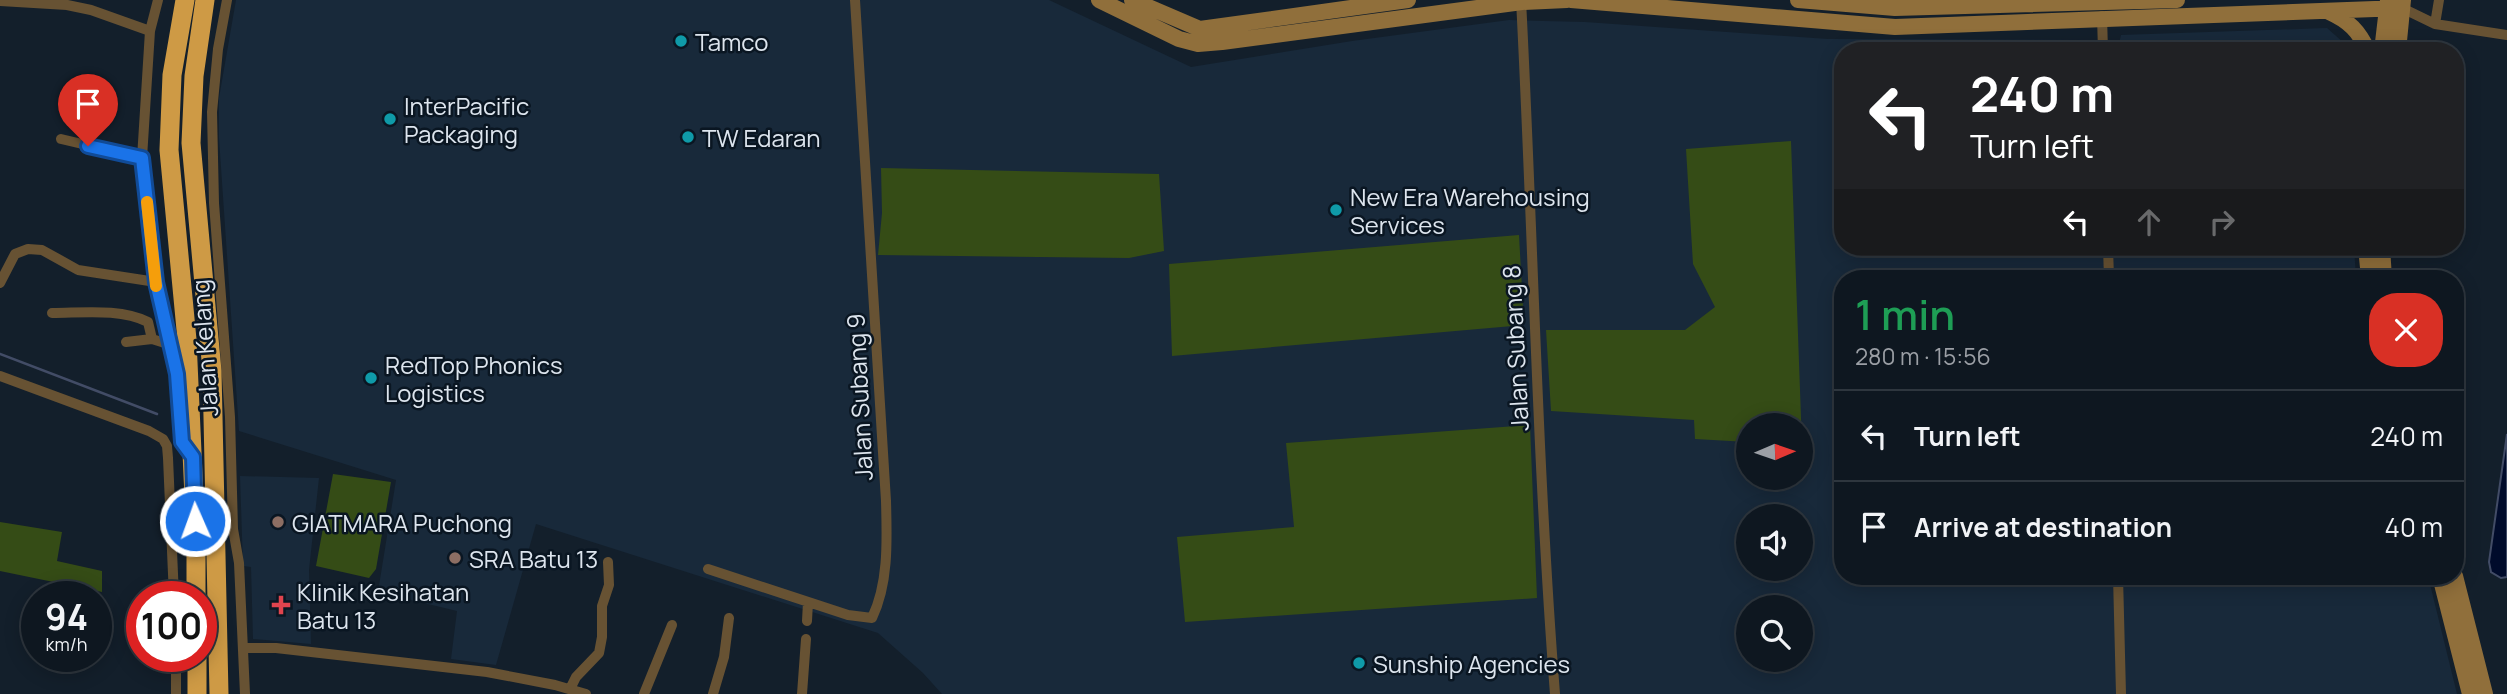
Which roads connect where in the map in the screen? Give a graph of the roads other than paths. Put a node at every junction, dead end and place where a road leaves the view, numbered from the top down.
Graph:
1 (158, 0) edge
2 (185, 0) edge
3 (205, 0) edge
4 (228, 0) edge
5 (855, 0) edge
6 (1098, 0) edge
7 (1132, 0) edge
8 (1408, 0) edge
9 (1569, 0) edge
10 (1798, 0) edge
11 (1966, 0) edge
12 (2177, 0) edge
13 (2439, 0) edge
14 (0, 1) edge
15 (1522, 1) edge
16 (2101, 3) junction
17 (2395, 4) edge
18 (1984, 6) junction
19 (2327, 11) junction
20 (2102, 21) junction
21 (2435, 24) junction
22 (150, 31) junction
23 (2507, 35) edge
24 (2103, 42) edge
25 (2364, 42) edge
26 (2384, 42) edge
27 (2397, 42) edge
28 (61, 139) dead end
29 (142, 158) junction
30 (156, 282) junction
31 (0, 283) edge
32 (52, 313) dead end
33 (152, 339) junction
34 (126, 342) dead end
35 (168, 344) junction
36 (0, 376) edge
37 (193, 457) junction
38 (608, 562) dead end
39 (708, 569) dead end
40 (173, 581) edge
41 (197, 581) edge
42 (2118, 585) edge
43 (2442, 585) edge
44 (2457, 585) edge
45 (808, 602) junction
46 (729, 618) dead end
47 (807, 621) dead end
48 (672, 625) dead end
49 (806, 639) dead end
50 (244, 648) junction
51 (176, 672) edge
52 (197, 672) edge
53 (570, 689) junction
54 (555, 690) edge
55 (176, 694) edge
56 (197, 694) edge
57 (219, 694) edge
58 (245, 694) edge
59 (586, 694) edge
60 (644, 694) edge
61 (713, 694) edge
62 (802, 694) edge
63 (1555, 694) edge
64 (2121, 694) edge
65 (2470, 694) edge
66 (2486, 694) edge

1 - 22 street
2 - 37 highway
3 - 57 highway
4 - 50 street, Jalan Kelang
5 - 45 street, Jalan Subang 9
6 - 15 street
7 - 8 street
9 - 15 street
9 - 20 street
10 - 18 street
11 - 18 street
12 - 16 street
13 - 21 street
14 - 22 street
15 - 63 street, Jalan Subang 8
16 - 18 street
16 - 20 street
17 - 19 street
17 - 21 street
17 - 26 street
17 - 27 street
19 - 20 street
19 - 25 street
20 - 24 street
21 - 23 street
22 - 29 street
28 - 29 street
29 - 30 street
30 - 31 street
30 - 35 street
32 - 33 street
33 - 34 street
33 - 35 street
35 - 37 street
36 - 40 street
37 - 41 highway
38 - 53 street
39 - 45 street, Jalan Subang 9
42 - 64 street
43 - 65 street
44 - 66 street
45 - 47 street
46 - 61 street
48 - 60 street
49 - 62 street
50 - 54 street
50 - 58 street, Jalan Kelang
51 - 55 street
52 - 56 highway
53 - 54 street
53 - 59 street

